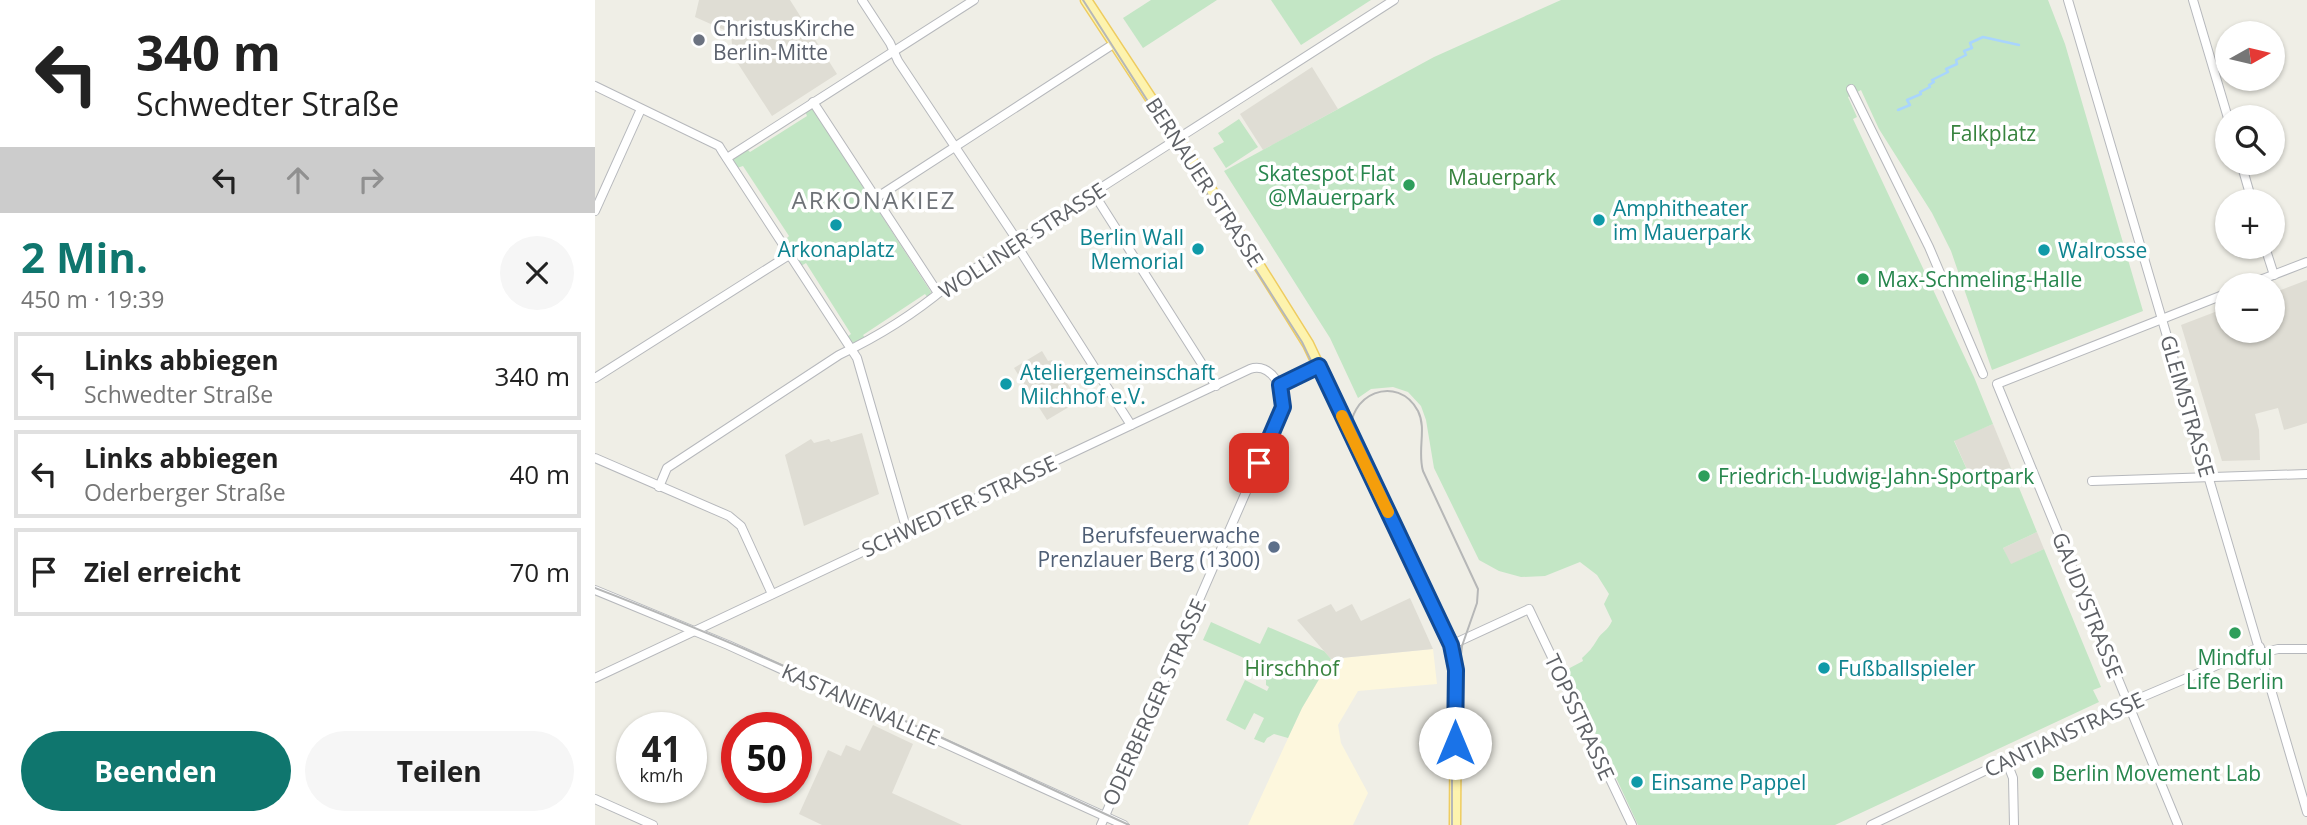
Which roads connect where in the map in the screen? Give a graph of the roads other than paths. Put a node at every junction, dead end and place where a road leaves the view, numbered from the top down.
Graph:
1 (862, 0) edge
2 (1086, 0) edge
3 (1394, 0) edge
4 (2068, 0) edge
5 (2193, 0) edge
6 (970, 1) edge
7 (1115, 43) junction
8 (894, 52) junction
9 (595, 86) edge
10 (1851, 89) dead end
11 (813, 102) junction
12 (2224, 105) edge
13 (641, 108) junction
14 (1177, 139) junction
15 (955, 147) junction
16 (727, 158) junction
17 (1094, 194) junction
18 (876, 198) junction
19 (595, 211) edge
20 (1016, 242) junction
21 (789, 255) junction
22 (2307, 262) edge
23 (2279, 273) edge
24 (939, 293) junction
25 (2215, 298) edge
26 (2162, 318) junction
27 (851, 350) junction
28 (1319, 366) junction
29 (1983, 374) dead end
30 (595, 378) edge
31 (1280, 385) junction
32 (1216, 386) junction
33 (1131, 425) junction
34 (595, 458) edge
35 (2307, 474) edge
36 (2209, 477) junction
37 (2092, 481) dead end
38 (659, 487) junction
39 (907, 531) junction
40 (595, 590) edge
41 (772, 594) junction
42 (694, 630) junction
43 (1451, 645) junction
44 (2307, 649) edge
45 (2260, 650) junction
46 (595, 678) edge
47 (2129, 704) junction
48 (2006, 760) junction
49 (595, 799) edge
50 (2307, 812) edge
51 (1105, 816) junction
52 (653, 825) edge
53 (1101, 825) edge
54 (1124, 825) edge
55 (1455, 825) edge
56 (1632, 825) edge
57 (1871, 825) edge
58 (2014, 825) edge
59 (2178, 825) edge

1 - 8 street
2 - 7 main road, BERNAUER STRASSE
3 - 14 street, WOLLINER STRASSE
4 - 26 street, GLEIMSTRASSE
5 - 12 street
6 - 8 street
7 - 14 main road, BERNAUER STRASSE
7 - 15 street
8 - 11 street
8 - 15 street
9 - 13 street
10 - 29 street
11 - 16 street
11 - 18 street
13 - 16 street
13 - 19 street
14 - 17 street, WOLLINER STRASSE
14 - 28 main road, BERNAUER STRASSE
15 - 18 street
15 - 20 street
16 - 21 street
17 - 20 street, WOLLINER STRASSE
17 - 32 street
18 - 24 street
20 - 24 street, WOLLINER STRASSE
20 - 33 street
21 - 27 street
21 - 30 street
22 - 23 street
24 - 27 street, WOLLINER STRASSE
25 - 26 street
26 - 36 street, GLEIMSTRASSE
26 - 47 street, GAUDYSTRASSE
27 - 38 street, WOLLINER STRASSE
27 - 39 street
28 - 31 street
28 - 43 main road, BERNAUER STRASSE
31 - 32 street, SCHWEDTER STRASSE
31 - 51 street, ODERBERGER STRASSE
32 - 33 street, SCHWEDTER STRASSE
33 - 39 street, SCHWEDTER STRASSE
34 - 38 street
35 - 36 street
36 - 37 street
36 - 45 street, GLEIMSTRASSE
38 - 41 street
39 - 41 street, SCHWEDTER STRASSE
40 - 42 street, KASTANIENALLEE
41 - 42 street, SCHWEDTER STRASSE
42 - 46 street, SCHWEDTER STRASSE
42 - 51 street, KASTANIENALLEE
43 - 55 main road, BERNAUER STRASSE
43 - 56 street, TOPSSTRASSE
44 - 45 street, CANTIANSTRASSE
45 - 47 street, CANTIANSTRASSE
45 - 50 street, GLEIMSTRASSE
47 - 48 street, CANTIANSTRASSE
47 - 59 street, GAUDYSTRASSE
48 - 57 street, CANTIANSTRASSE
48 - 58 street
49 - 52 street
51 - 53 street, ODERBERGER STRASSE
51 - 54 street, KASTANIENALLEE

